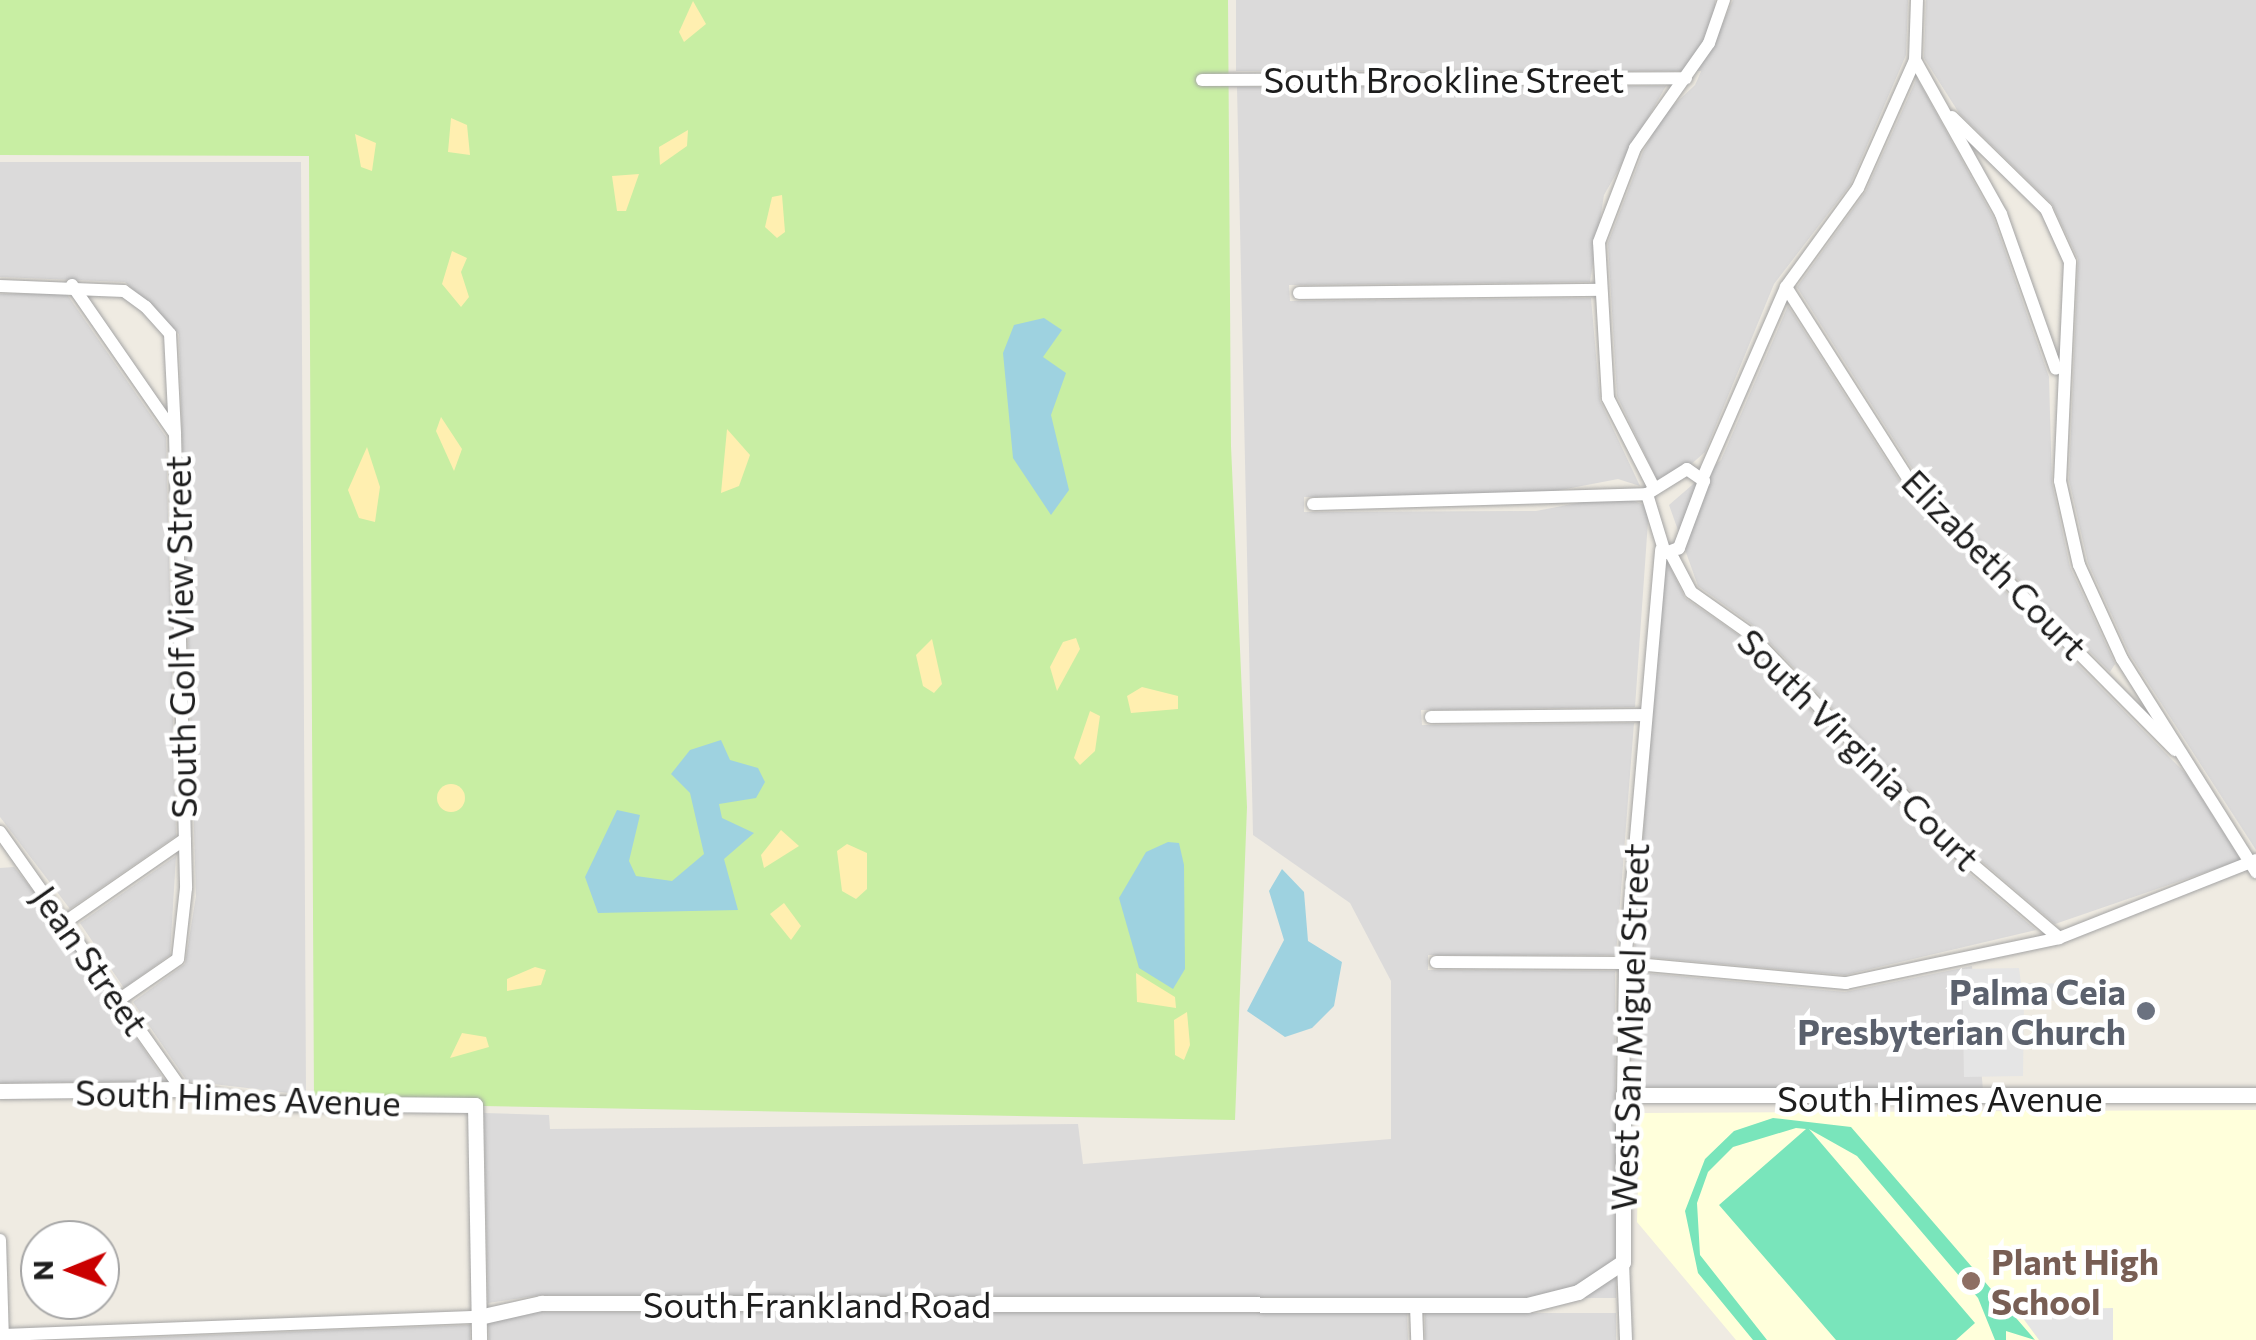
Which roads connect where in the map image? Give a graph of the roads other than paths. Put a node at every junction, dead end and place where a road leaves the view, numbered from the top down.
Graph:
1 (1724, 0) edge
2 (1917, 0) edge
3 (1915, 60) junction
4 (1686, 78) junction
5 (1202, 80) dead end
6 (1952, 117) junction
7 (72, 285) junction
8 (0, 286) edge
9 (1786, 287) junction
10 (1600, 290) junction
11 (1299, 293) dead end
12 (2058, 376) junction
13 (175, 434) junction
14 (1704, 475) junction
15 (1649, 489) junction
16 (1312, 504) dead end
17 (1666, 552) junction
18 (2125, 663) junction
19 (2112, 686) junction
20 (1644, 715) junction
21 (1431, 717) dead end
22 (2194, 771) junction
23 (0, 832) edge
24 (185, 839) junction
25 (19, 859) junction
26 (0, 860) edge
27 (2255, 865) edge
28 (68, 920) junction
29 (2058, 938) junction
30 (1436, 962) dead end
31 (1624, 963) junction
32 (120, 999) junction
33 (181, 1088) junction
34 (0, 1091) edge
35 (2256, 1095) edge
36 (1623, 1096) junction
37 (0, 1240) edge
38 (1622, 1262) junction
39 (1416, 1305) junction
40 (479, 1316) junction
41 (3, 1338) edge
42 (479, 1340) edge
43 (1417, 1340) edge
44 (1626, 1340) edge

1 - 4 street
2 - 3 street
3 - 6 street
3 - 9 street
4 - 5 street, South Brookline Street
4 - 10 street
6 - 12 street
6 - 12 street
7 - 8 street, South Golf View Street
7 - 13 street, South Golf View Street
7 - 13 street, South Golf View Street
9 - 14 street
9 - 19 street, Elizabeth Court
10 - 11 street
10 - 15 street
12 - 18 street
13 - 24 street, South Golf View Street
14 - 15 street
14 - 17 street
15 - 16 street
15 - 17 street
17 - 20 street, West San Miguel Street
17 - 29 street, South Virginia Court
18 - 19 street, Elizabeth Court
18 - 22 street
19 - 22 street, Elizabeth Court
20 - 21 street
20 - 31 street, West San Miguel Street
22 - 27 street
23 - 25 street, Jean Street
24 - 28 street, South Golf View Street
24 - 32 street, South Golf View Street
25 - 26 street
25 - 28 street, Jean Street
27 - 29 street
28 - 32 street, Jean Street
29 - 31 street
30 - 31 street
31 - 36 street, West San Miguel Street
32 - 33 street, Jean Street
33 - 34 street, South Himes Avenue
33 - 40 street, South Himes Avenue
35 - 36 street, South Himes Avenue
36 - 38 street, West San Miguel Street
37 - 41 street
38 - 39 street, South Frankland Road
38 - 44 street, West San Miguel Street
39 - 40 street, South Frankland Road
39 - 43 street
40 - 41 street, South Frankland Road
40 - 42 street

